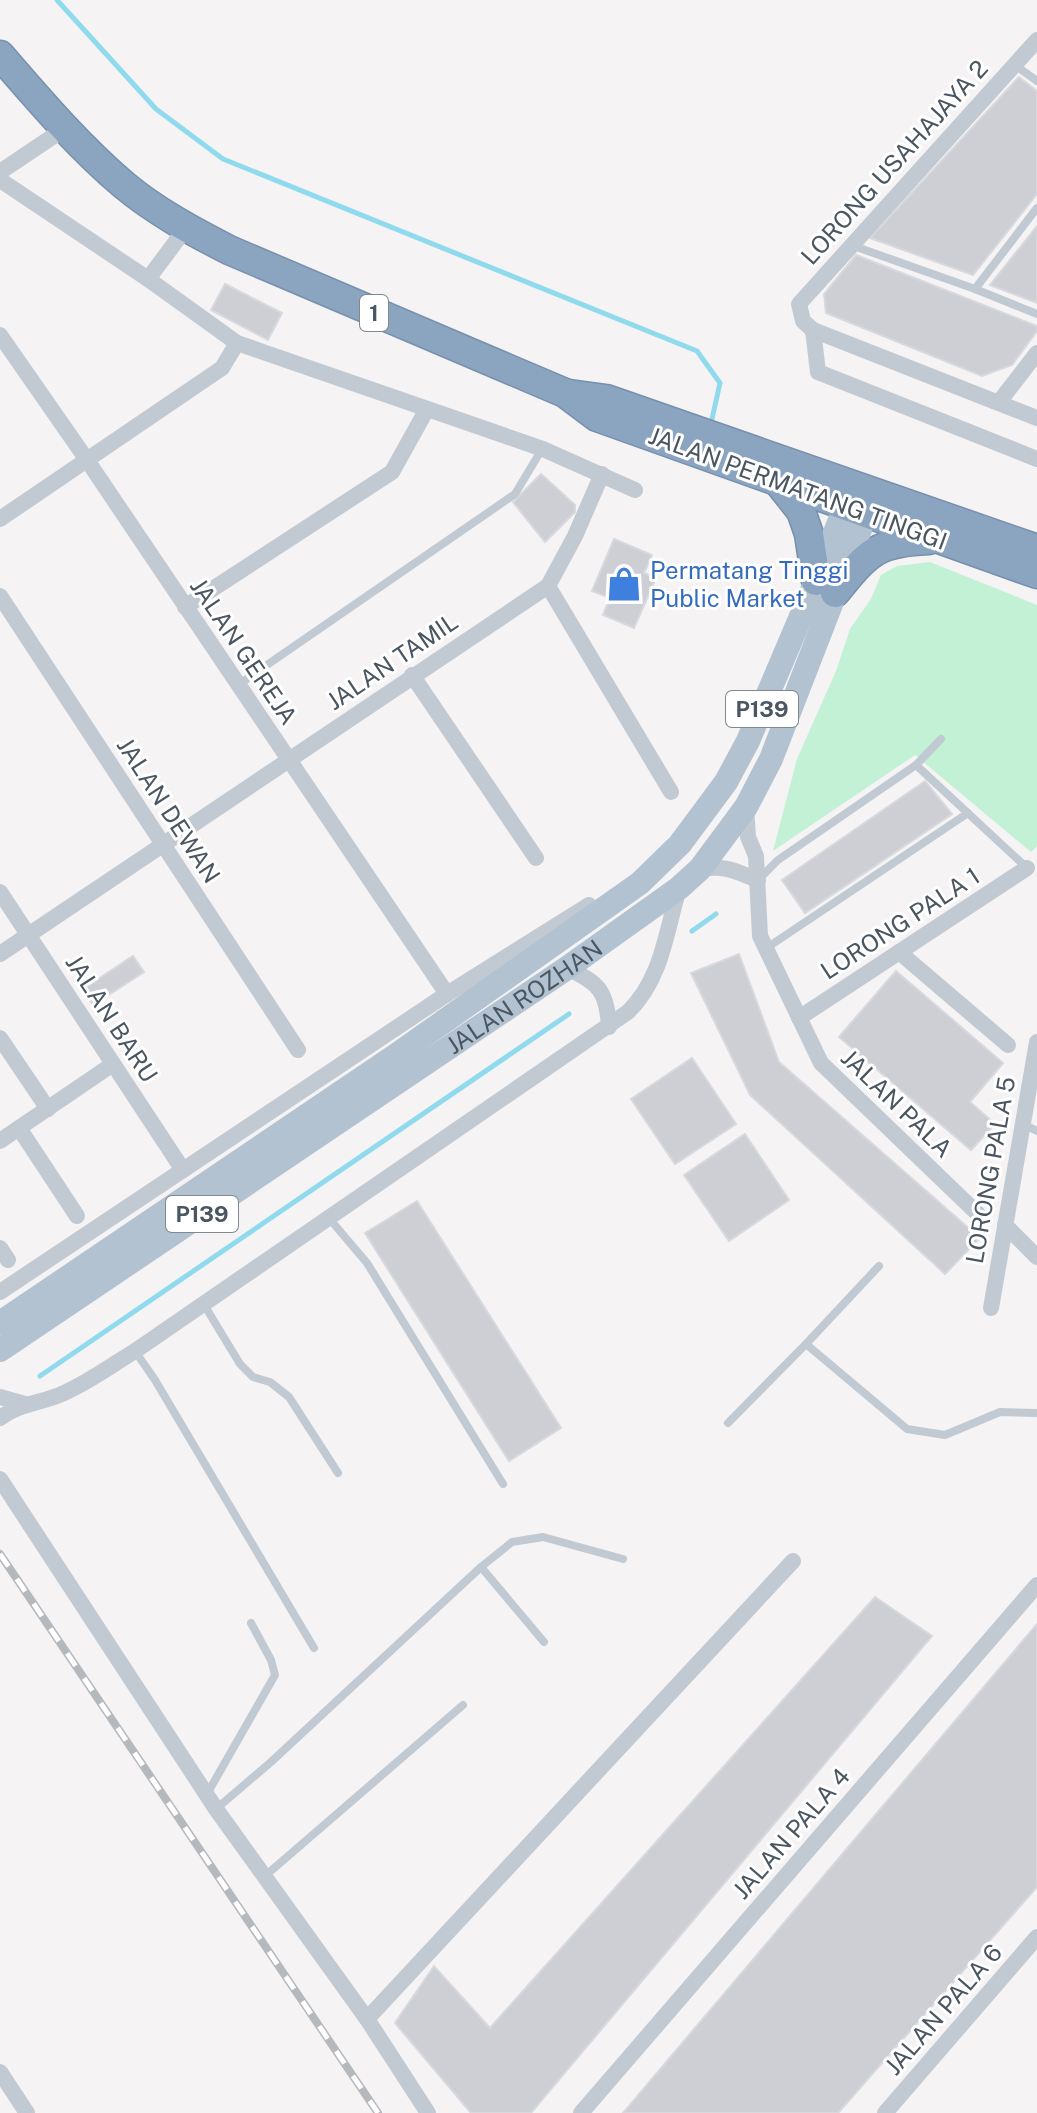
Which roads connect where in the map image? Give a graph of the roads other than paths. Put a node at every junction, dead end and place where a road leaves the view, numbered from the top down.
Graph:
1 (1037, 40) edge
2 (0, 55) edge
3 (1015, 64) junction
4 (1037, 81) edge
5 (64, 129) junction
6 (0, 172) edge
7 (0, 180) edge
8 (1037, 208) edge
9 (186, 228) junction
10 (851, 245) junction
11 (148, 279) junction
12 (975, 289) junction
13 (1037, 314) edge
14 (808, 326) junction
15 (0, 335) edge
16 (237, 343) junction
17 (1037, 353) edge
18 (565, 393) junction
19 (999, 402) junction
20 (427, 409) junction
21 (1037, 418) edge
22 (543, 449) junction
23 (1037, 459) edge
24 (87, 460) junction
25 (602, 474) junction
26 (778, 482) junction
27 (635, 490) dead end
28 (860, 500) junction
29 (0, 519) edge
30 (942, 540) junction
31 (1037, 549) edge
32 (1037, 574) edge
33 (548, 586) junction
34 (826, 587) junction
35 (0, 596) edge
36 (185, 607) junction
37 (412, 675) junction
38 (238, 685) junction
39 (941, 739) dead end
40 (288, 759) junction
41 (916, 765) junction
42 (671, 792) dead end
43 (746, 807) junction
44 (968, 813) junction
45 (163, 843) junction
46 (680, 844) junction
47 (536, 858) dead end
48 (1027, 868) joint
49 (700, 869) junction
50 (758, 880) junction
51 (679, 888) junction
52 (0, 892) edge
53 (28, 935) junction
54 (764, 950) junction
55 (899, 952) junction
56 (0, 954) edge
57 (567, 968) junction
58 (447, 994) junction
59 (799, 1018) junction
60 (609, 1027) junction
61 (1037, 1042) edge
62 (1008, 1045) dead end
63 (2, 1046) edge
64 (298, 1050) dead end
65 (113, 1064) junction
66 (400, 1067) junction
67 (48, 1109) junction
68 (1030, 1127) edge
69 (19, 1128) junction
70 (0, 1141) edge
71 (183, 1170) junction
72 (978, 1214) dead end
73 (77, 1216) dead end
74 (327, 1217) junction
75 (1005, 1225) junction
76 (1037, 1257) edge
77 (879, 1266) dead end
78 (0, 1292) edge
79 (202, 1303) junction
80 (991, 1308) dead end
81 (0, 1323) edge
82 (806, 1344) junction
83 (0, 1350) edge
84 (135, 1351) junction
85 (0, 1397) edge
86 (25, 1404) junction
87 (1037, 1413) edge
88 (0, 1418) edge
89 (728, 1423) dead end
90 (338, 1473) dead end
91 (0, 1479) edge
92 (503, 1484) dead end
93 (623, 1559) dead end
94 (793, 1561) dead end
95 (481, 1567) junction
96 (1037, 1585) edge
97 (251, 1623) dead end
98 (544, 1642) dead end
99 (314, 1648) dead end
100 (463, 1705) dead end
101 (212, 1802) junction
102 (265, 1876) junction
103 (1037, 1937) edge
104 (367, 2019) junction
105 (0, 2072) edge
106 (27, 2113) edge
107 (428, 2113) edge
108 (581, 2113) edge
109 (885, 2113) edge

1 - 3 street, LORONG USAHAJAYA 2
2 - 5 highway, JALAN PERMATANG TINGGI / 1
3 - 4 lane
3 - 10 street, LORONG USAHAJAYA 2
5 - 6 street
5 - 9 highway, JALAN PERMATANG TINGGI / 1
7 - 11 street
8 - 12 lane
9 - 11 street
9 - 18 highway, JALAN PERMATANG TINGGI / 1
10 - 12 lane
10 - 14 street, LORONG USAHAJAYA 2
11 - 16 street
12 - 13 lane
14 - 19 street
14 - 23 street
15 - 24 street, JALAN GEREJA
16 - 20 street
16 - 24 street
17 - 19 street
18 - 26 highway, JALAN PERMATANG TINGGI / 1
18 - 28 highway, JALAN PERMATANG TINGGI / 1
19 - 21 street
20 - 22 street
20 - 36 street
22 - 25 street
22 - 38 lane
24 - 29 street
24 - 36 street, JALAN GEREJA
25 - 27 street
25 - 33 street, JALAN TAMIL
26 - 28 highway, JALAN PERMATANG TINGGI / 1
26 - 34 highway
28 - 30 highway, JALAN PERMATANG TINGGI / 1
28 - 31 highway, JALAN PERMATANG TINGGI / 1
28 - 34 main road, JALAN ROZHAN / P139
30 - 32 highway, JALAN PERMATANG TINGGI / 1
30 - 34 highway
33 - 37 street, JALAN TAMIL
33 - 42 street
34 - 43 main road, JALAN ROZHAN / P139
34 - 46 main road, JALAN ROZHAN / P139
35 - 45 street, JALAN DEWAN
36 - 38 street, JALAN GEREJA
37 - 40 street, JALAN TAMIL
37 - 47 street
38 - 40 street, JALAN GEREJA
39 - 41 lane
40 - 45 street, JALAN TAMIL
40 - 58 street, JALAN GEREJA
41 - 44 lane
41 - 50 lane
43 - 49 main road, JALAN ROZHAN / P139
43 - 50 street, JALAN PALA
44 - 48 lane
44 - 54 lane
45 - 53 street, JALAN TAMIL
45 - 64 street, JALAN DEWAN
46 - 58 street
46 - 66 main road, JALAN ROZHAN / P139
48 - 55 street, LORONG PALA 1
49 - 50 street
49 - 51 main road, JALAN ROZHAN / P139
50 - 54 street, JALAN PALA
51 - 57 main road, JALAN ROZHAN / P139
51 - 60 street
52 - 53 street, JALAN BARU
53 - 56 street, JALAN TAMIL
53 - 65 street, JALAN BARU
54 - 59 street, JALAN PALA
55 - 59 street, LORONG PALA 1
55 - 62 street
57 - 60 street
57 - 66 main road, JALAN ROZHAN / P139
58 - 71 street
59 - 72 street, JALAN PALA
60 - 74 street
61 - 68 street, LORONG PALA 5
63 - 67 street
65 - 67 street
65 - 71 street, JALAN BARU
66 - 81 main road, JALAN ROZHAN / P139
66 - 83 main road, JALAN ROZHAN / P139
67 - 69 street
68 - 75 street, LORONG PALA 5
69 - 70 street
69 - 73 street
71 - 78 street
74 - 79 street
74 - 92 lane
75 - 76 street
75 - 80 street, LORONG PALA 5
77 - 82 lane
79 - 84 street
79 - 90 lane
82 - 87 lane
82 - 89 lane
84 - 86 street
84 - 99 lane
85 - 86 street
86 - 88 street
91 - 101 street
93 - 95 lane
94 - 104 street
95 - 98 lane
95 - 101 lane
96 - 108 street, JALAN PALA 4
97 - 101 lane
100 - 102 lane
101 - 102 street
102 - 104 street
103 - 109 street, JALAN PALA 6
104 - 107 street
105 - 106 street

